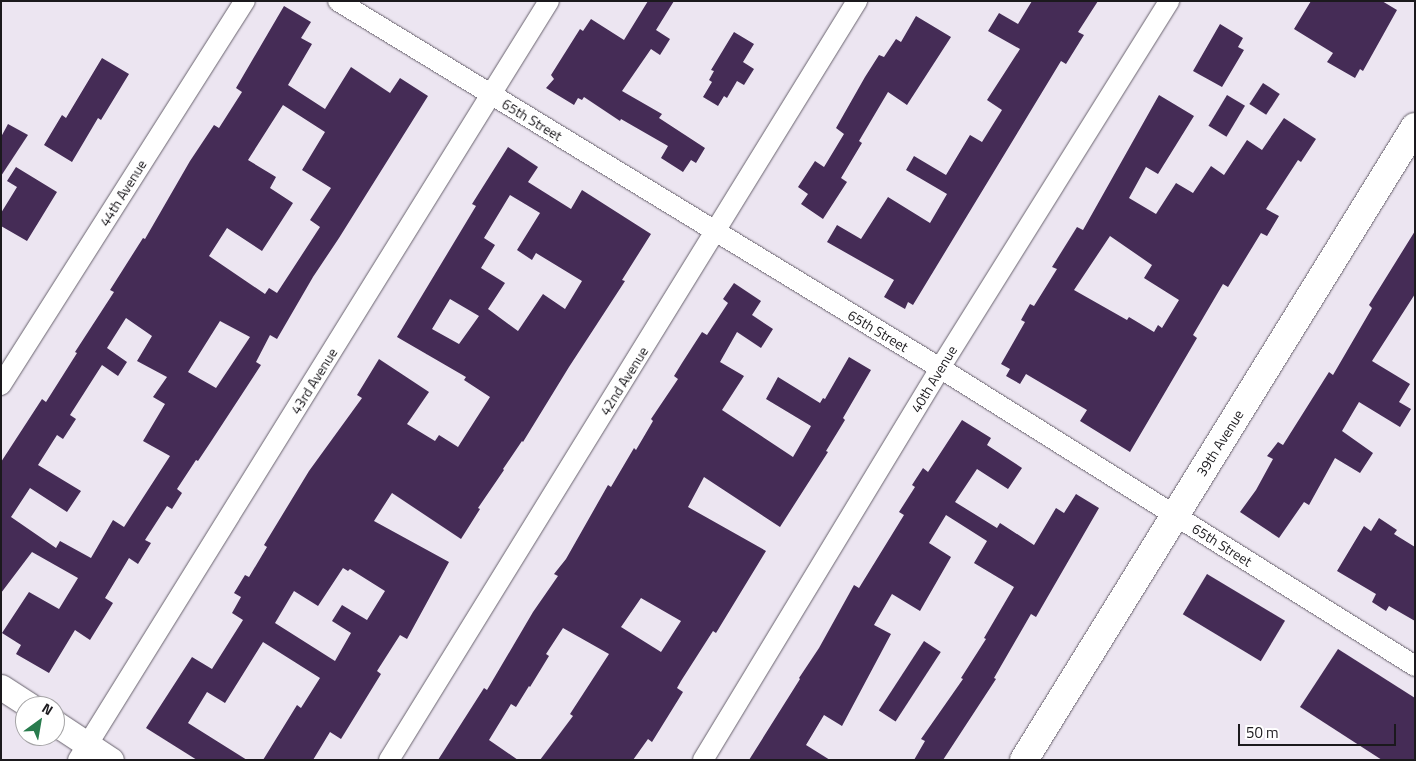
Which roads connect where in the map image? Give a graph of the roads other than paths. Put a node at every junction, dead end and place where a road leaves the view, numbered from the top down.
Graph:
1 (245, 1) edge
2 (338, 1) edge
3 (549, 1) edge
4 (857, 1) edge
5 (1169, 1) edge
6 (491, 95) junction
7 (1415, 127) edge
8 (716, 232) junction
9 (940, 368) junction
10 (1, 385) edge
11 (1175, 516) junction
12 (1415, 666) edge
13 (1, 687) edge
14 (15, 696) edge
15 (65, 733) edge
16 (83, 752) edge
17 (110, 760) edge
18 (389, 760) edge
19 (703, 760) edge
20 (1024, 760) edge

1 - 10 street, 44th Avenue
2 - 6 street, 65th Street
3 - 6 street, 43rd Avenue
4 - 8 street, 42nd Avenue
5 - 9 street, 40th Avenue
6 - 8 street, 65th Street
6 - 16 street, 43rd Avenue
7 - 11 main road, 39th Avenue
8 - 9 street, 65th Street
8 - 18 street, 42nd Avenue
9 - 11 street, 65th Street
9 - 19 street, 40th Avenue
11 - 12 street, 65th Street
11 - 20 main road, 39th Avenue
13 - 14 street
15 - 16 street
16 - 17 street

